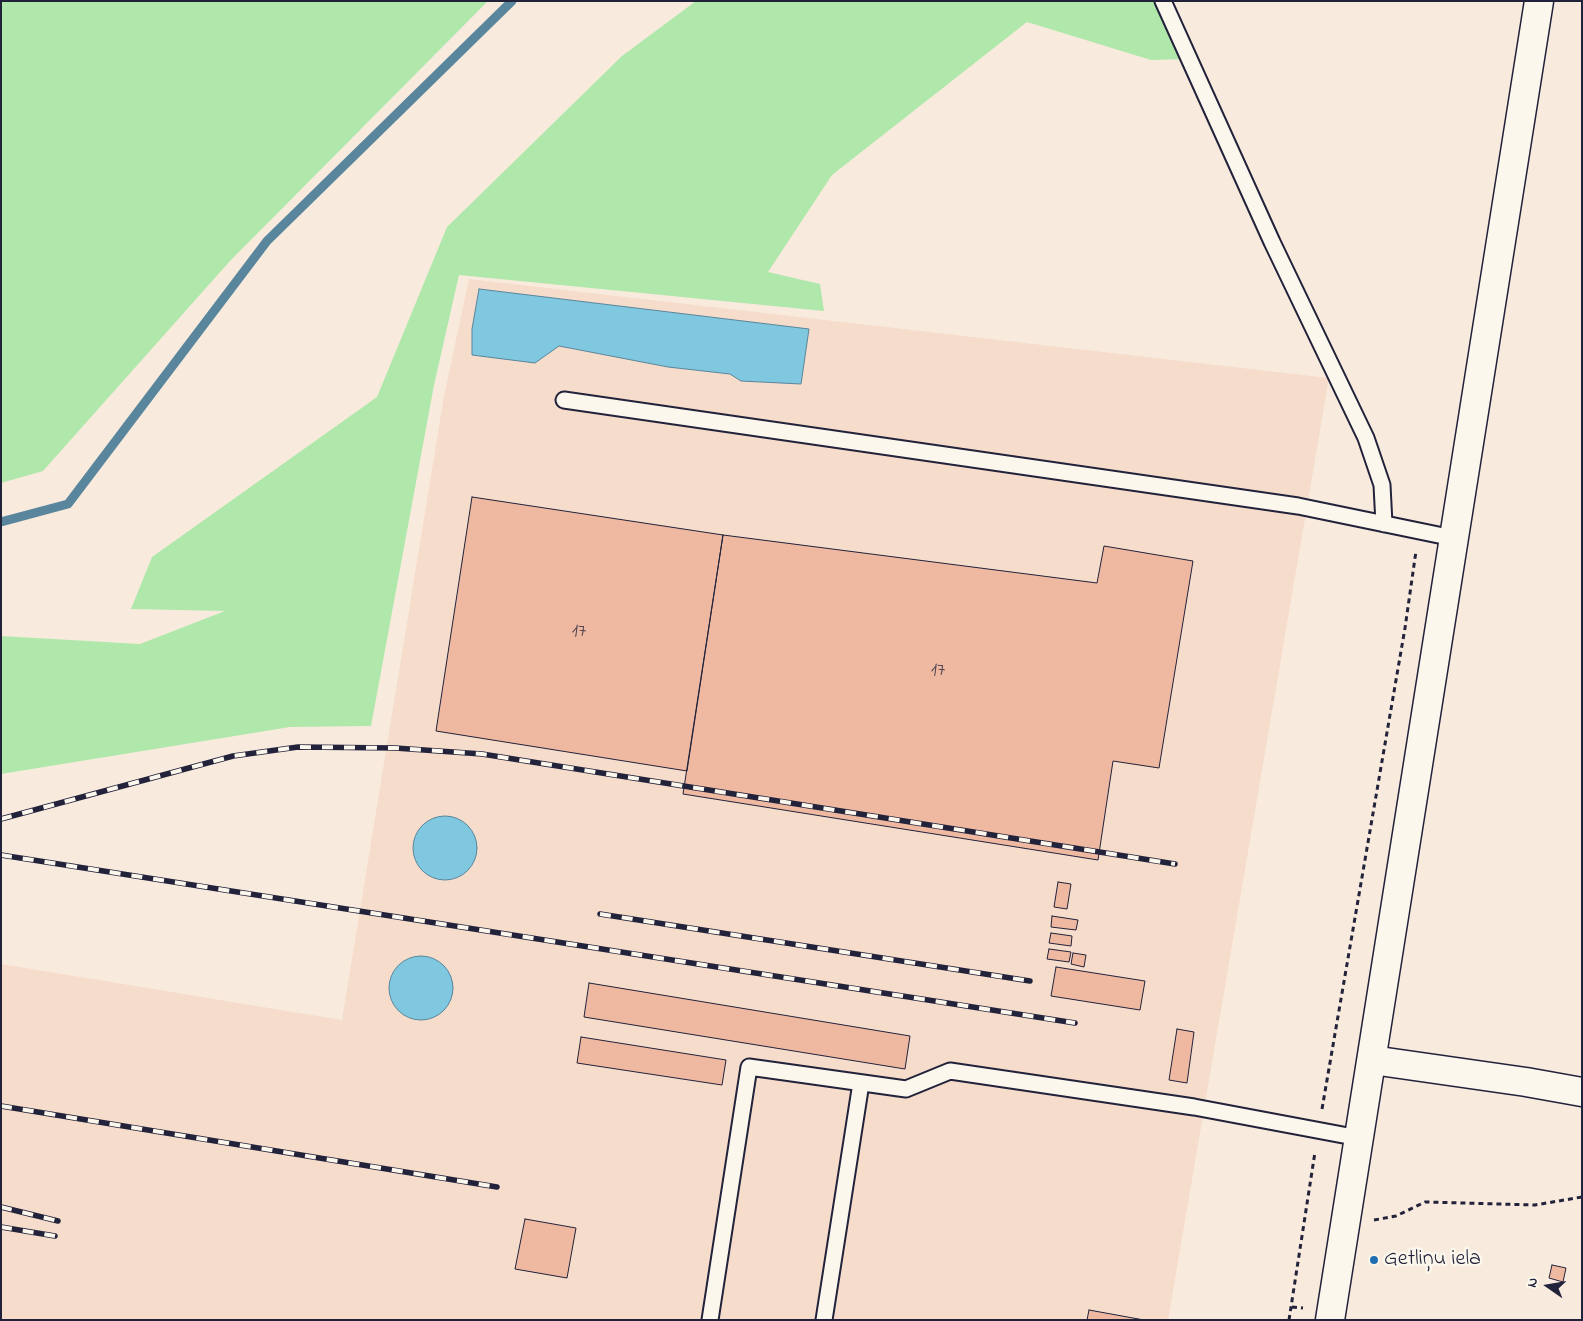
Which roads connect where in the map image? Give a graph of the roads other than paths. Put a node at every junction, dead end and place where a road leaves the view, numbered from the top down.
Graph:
1 (1163, 1) edge
2 (1539, 1) edge
3 (564, 400) dead end
4 (1384, 524) junction
5 (1453, 538) junction
6 (1372, 1060) junction
7 (860, 1083) junction
8 (1582, 1092) edge
9 (1359, 1138) junction
10 (710, 1320) edge
11 (824, 1320) edge
12 (1330, 1320) edge

1 - 4 lane
2 - 5 main road
3 - 4 lane
4 - 5 lane
5 - 6 main road
6 - 8 main road
6 - 9 main road
7 - 9 lane
7 - 10 lane
7 - 11 lane
9 - 12 main road

